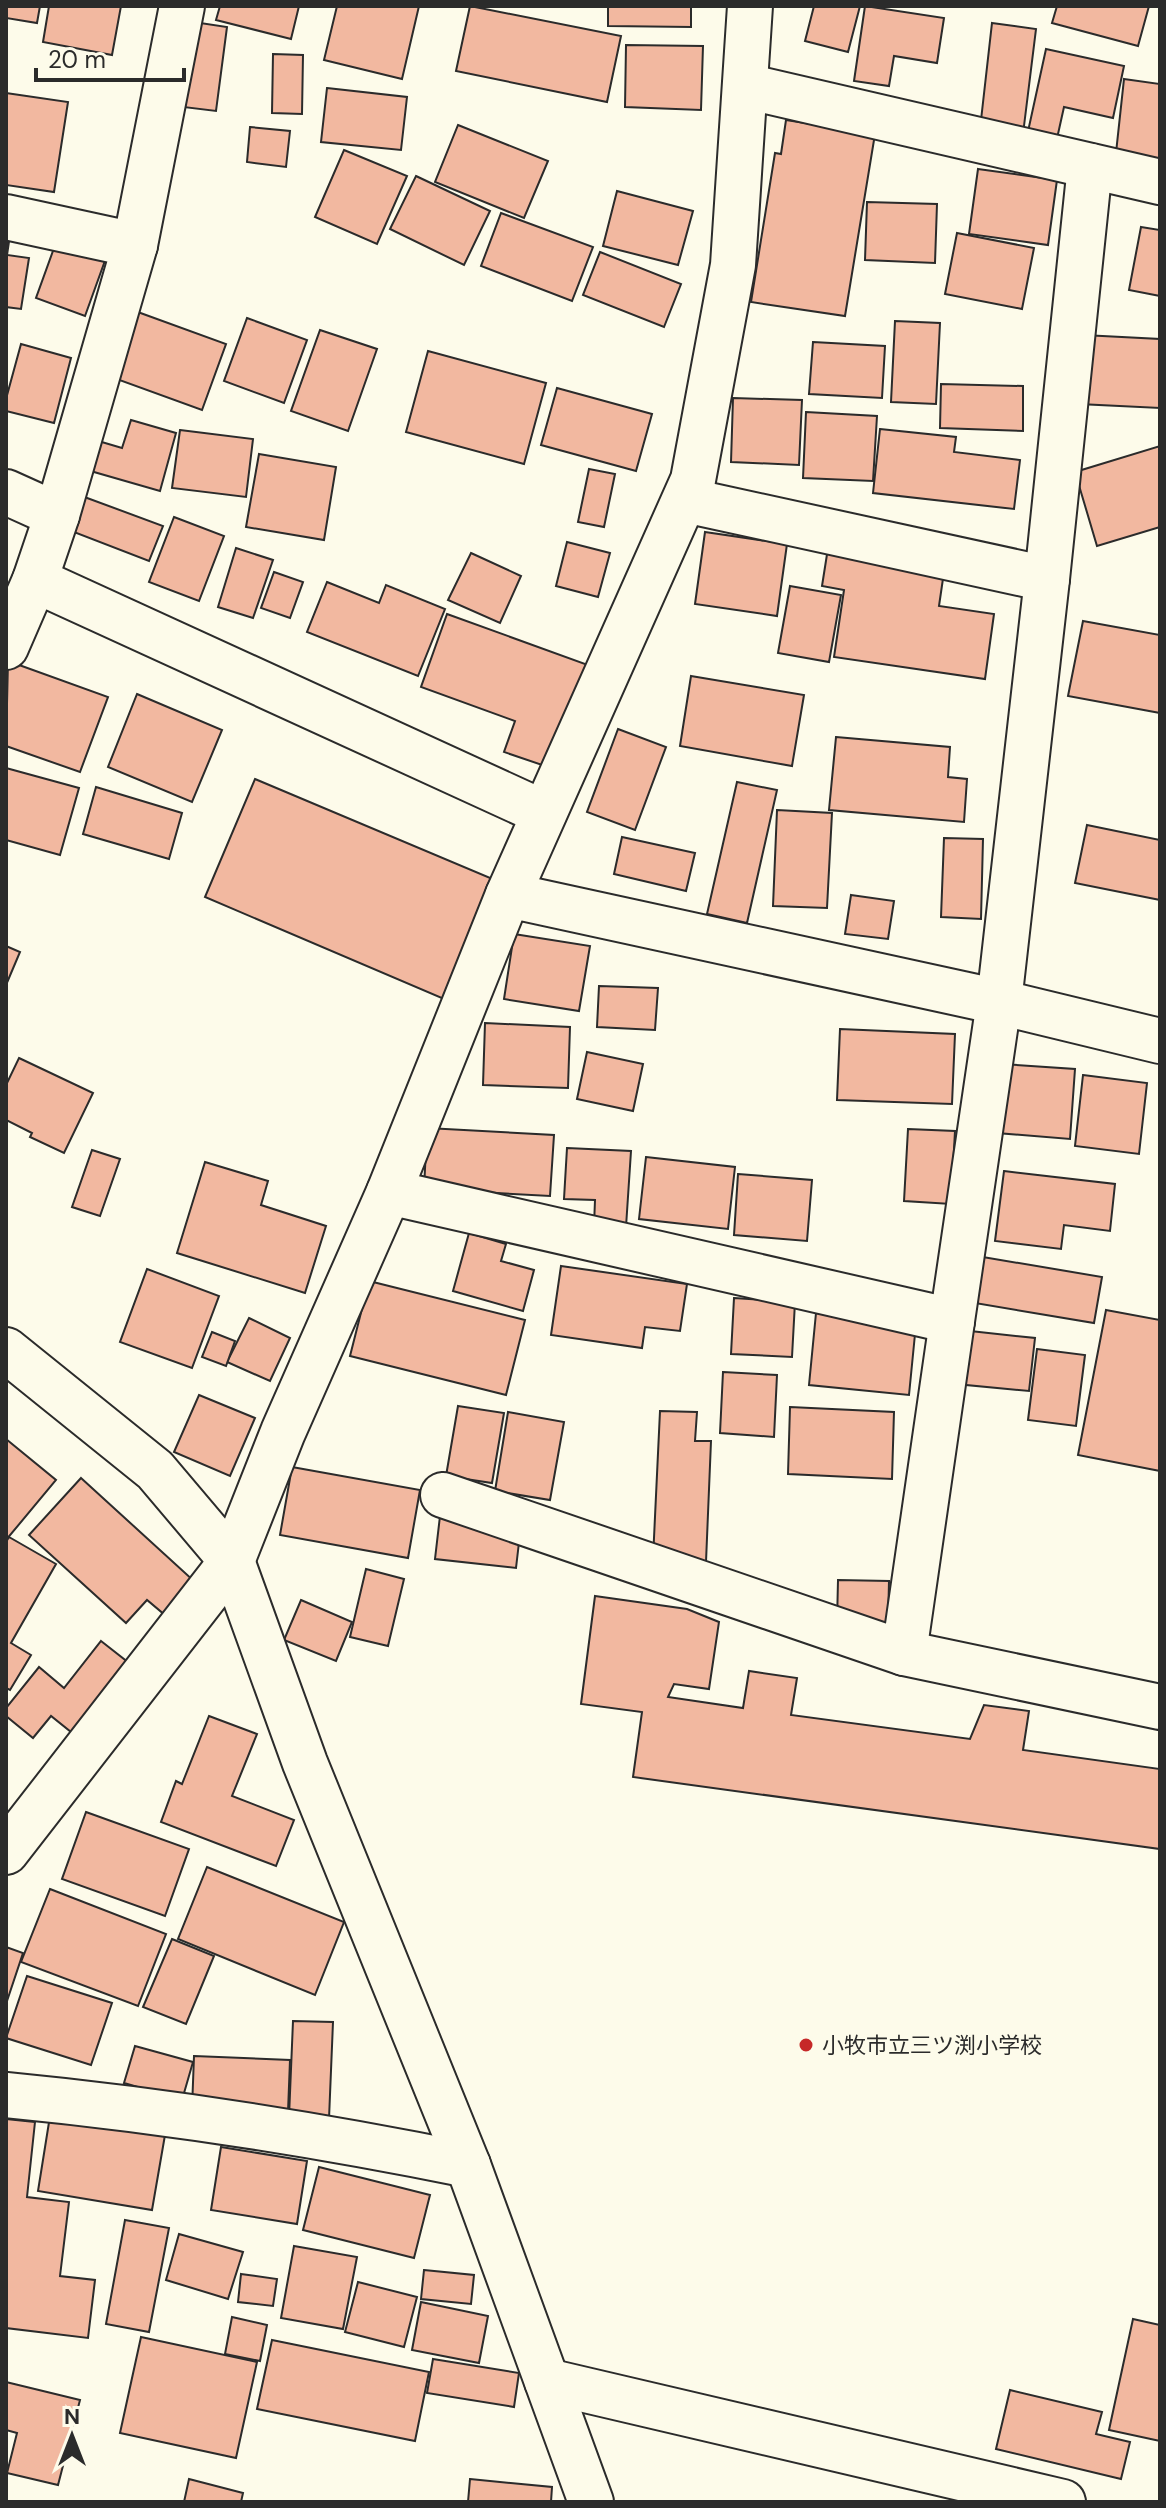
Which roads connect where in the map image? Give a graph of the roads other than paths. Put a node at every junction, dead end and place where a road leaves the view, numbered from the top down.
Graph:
1 (182, 6) edge
2 (750, 6) edge
3 (745, 86) junction
4 (1090, 166) junction
5 (1160, 182) edge
6 (6, 217) edge
7 (135, 245) junction
8 (6, 492) edge
9 (685, 500) junction
10 (57, 515) junction
11 (1047, 579) junction
12 (35, 580) junction
13 (6, 647) edge
14 (544, 813) junction
15 (508, 895) junction
16 (999, 1002) junction
17 (1160, 1041) edge
18 (389, 1192) junction
19 (952, 1321) junction
20 (6, 1350) edge
21 (443, 1495) dead end
22 (232, 1561) junction
23 (904, 1653) junction
24 (1160, 1707) edge
25 (6, 1852) edge
26 (6, 2095) edge
27 (468, 2165) junction
28 (547, 2381) junction
29 (591, 2502) edge
30 (1063, 2502) edge

1 - 7 street
2 - 3 street
3 - 4 street
3 - 9 street
4 - 5 street
4 - 11 street
6 - 7 street
7 - 10 street
8 - 10 street
9 - 11 street
9 - 14 street
10 - 12 street
11 - 16 street
12 - 13 street
12 - 14 street
14 - 15 street
15 - 16 street
15 - 18 street
16 - 17 street
16 - 19 street
18 - 19 street
18 - 22 street
19 - 23 street
20 - 22 street
21 - 23 street
22 - 25 street
22 - 27 street
23 - 24 street
26 - 27 street
27 - 28 street
28 - 29 street
28 - 30 street

